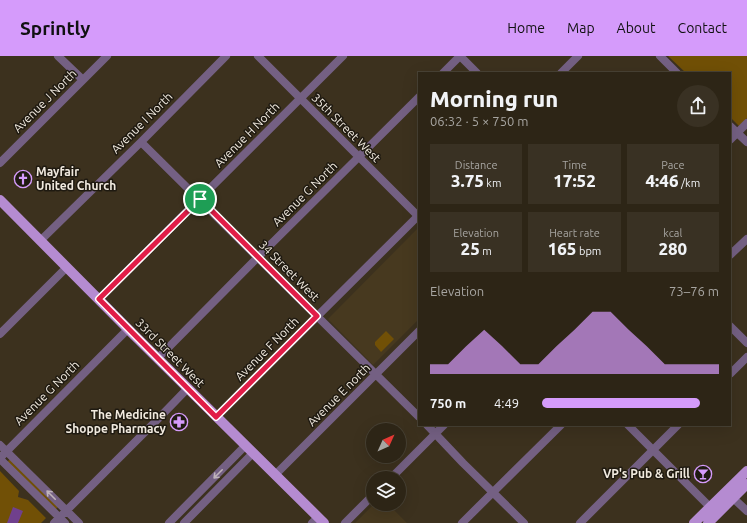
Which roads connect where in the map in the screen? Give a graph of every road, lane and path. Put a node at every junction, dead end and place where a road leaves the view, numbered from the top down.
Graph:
1 (58, 56) edge
2 (107, 56) edge
3 (226, 56) edge
4 (258, 56) edge
5 (343, 56) edge
6 (460, 56) edge
7 (578, 56) edge
8 (660, 56) edge
9 (444, 72) edge
10 (476, 72) edge
11 (562, 72) edge
12 (676, 72) edge
13 (83, 80) junction
14 (418, 98) edge
15 (300, 99) junction
16 (747, 123) edge
17 (731, 127) edge
18 (737, 133) junction
19 (731, 139) edge
20 (141, 142) junction
21 (747, 142) edge
22 (359, 157) junction
23 (0, 163) edge
24 (200, 199) junction
25 (1, 204) edge
26 (418, 215) edge
27 (747, 238) edge
28 (40, 241) junction
29 (731, 254) edge
30 (258, 257) junction
31 (67, 267) junction
32 (99, 299) junction
33 (317, 316) junction
34 (731, 327) edge
35 (128, 329) junction
36 (418, 332) edge
37 (0, 334) edge
38 (747, 342) edge
39 (747, 357) edge
40 (158, 358) junction
41 (731, 373) edge
42 (376, 374) junction
43 (188, 388) junction
44 (418, 416) edge
45 (216, 417) junction
46 (428, 426) edge
47 (443, 426) edge
48 (559, 426) edge
49 (629, 426) edge
50 (677, 426) edge
51 (435, 434) junction
52 (0, 445) edge
53 (245, 446) junction
54 (653, 450) junction
55 (6, 451) junction
56 (253, 453) junction
57 (0, 458) edge
58 (397, 471) edge
59 (747, 471) edge
60 (275, 475) junction
61 (747, 484) edge
62 (494, 492) junction
63 (733, 498) junction
64 (366, 502) edge
65 (66, 511) junction
66 (713, 511) junction
67 (747, 511) edge
68 (60, 521) edge
69 (318, 521) edge
70 (78, 523) edge
71 (169, 523) edge
72 (184, 523) edge
73 (345, 523) edge
74 (462, 523) edge
75 (524, 523) edge
76 (580, 523) edge
77 (694, 523) edge
78 (708, 523) edge

1 - 13 street
2 - 13 street, Avenue J North
3 - 20 street, Avenue I North
4 - 15 street, 35th Street West
5 - 15 street, Avenue H North
6 - 9 street
6 - 10 street
7 - 11 street
8 - 12 street
13 - 23 street, Avenue J North
14 - 22 street, Avenue G North
15 - 22 street, 35th Street West
15 - 24 street, Avenue H North
16 - 18 street
17 - 18 street
18 - 19 street
18 - 21 street
20 - 24 street, 34 Street West
20 - 28 street, Avenue I North
22 - 26 street, 35th Street West
22 - 30 street, Avenue G North
24 - 30 street, 34 Street West
24 - 32 street, Avenue H North
25 - 28 main road, 33rd Street West
26 - 33 street, Avenue F North
27 - 29 street
28 - 31 main road, 33rd Street West
30 - 33 street, 34 Street West
30 - 40 street, Avenue G North
31 - 32 main road, 33rd Street West
31 - 37 street
32 - 35 main road, 33rd Street West
33 - 42 street, 34 Street West
33 - 45 street, Avenue F North
34 - 38 street
35 - 40 main road, 33rd Street West
35 - 55 street, Avenue G North
36 - 42 street, Avenue E north
39 - 41 street
40 - 43 main road, 33rd Street West
42 - 44 street, 34 Street West
42 - 60 street, Avenue E north
43 - 45 main road, 33rd Street West
43 - 65 street
45 - 53 main road, 33rd Street West
46 - 51 street
47 - 51 street
48 - 62 street
49 - 54 street
50 - 54 street
51 - 58 street
51 - 62 street
52 - 55 street
53 - 56 main road, 33rd Street West
53 -> 71 street
54 - 66 street
54 - 76 street
55 - 57 street, Avenue G North
65 -> 55 street
56 - 60 main road, 33rd Street West
56 - 72 street
57 - 68 street
59 - 66 main road
60 - 69 main road, 33rd Street West
61 - 63 main road
62 - 74 street
62 - 75 street
63 - 66 main road
63 - 67 street
64 - 73 street
65 - 68 street
65 - 70 street
66 - 77 main road
66 - 78 main road

